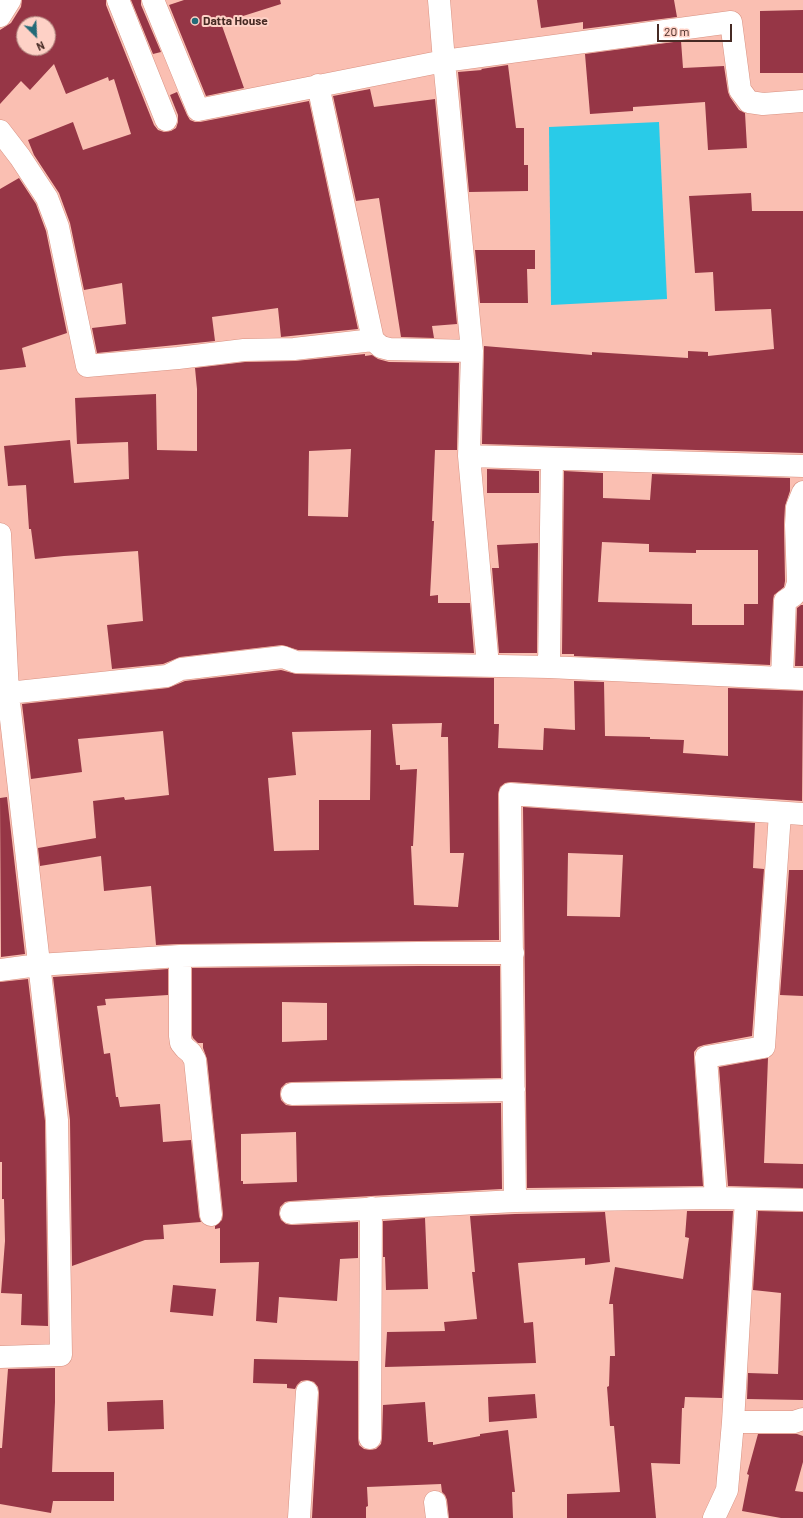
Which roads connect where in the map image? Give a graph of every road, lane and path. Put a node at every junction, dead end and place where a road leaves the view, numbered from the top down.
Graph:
1 (10, 0) edge
2 (118, 0) edge
3 (153, 0) edge
4 (439, 0) edge
5 (0, 16) edge
6 (444, 61) junction
7 (318, 85) junction
8 (803, 101) edge
9 (166, 120) dead end
10 (0, 132) edge
11 (373, 340) junction
12 (472, 351) junction
13 (469, 456) junction
14 (552, 459) junction
15 (803, 466) edge
16 (803, 492) edge
17 (0, 540) edge
18 (488, 666) junction
19 (549, 667) junction
20 (793, 678) edge
21 (8, 692) junction
22 (7, 757) edge
23 (780, 813) junction
24 (803, 814) edge
25 (513, 953) junction
26 (180, 956) junction
27 (38, 965) junction
28 (0, 970) edge
29 (514, 1090) junction
30 (292, 1094) dead end
31 (716, 1198) junction
32 (746, 1199) junction
33 (803, 1200) edge
34 (515, 1201) junction
35 (370, 1208) junction
36 (291, 1213) dead end
37 (211, 1215) dead end
38 (0, 1357) edge
39 (307, 1392) dead end
40 (803, 1419) edge
41 (733, 1422) junction
42 (370, 1438) dead end
43 (299, 1518) edge
44 (716, 1518) edge

1 - 5 street
2 - 9 street
3 - 7 street
4 - 6 street
6 - 7 street
6 - 8 street
6 - 12 street
7 - 11 street
10 - 11 street
11 - 12 street
12 - 13 street
13 - 14 street
13 - 18 street
14 - 15 street
14 - 19 street
16 - 20 street
17 - 21 street
18 - 19 street
18 - 21 street
19 - 20 street
21 - 22 street
22 - 27 street
23 - 24 street
23 - 25 street
23 - 31 street
25 - 26 street
25 - 29 street
26 - 27 street
26 - 37 street
27 - 28 street
27 - 38 street
29 - 30 street
29 - 34 street
31 - 32 street
31 - 34 street
32 - 33 street
32 - 41 street
34 - 35 street
35 - 36 street
35 - 42 street
39 - 43 street
40 - 41 street
41 - 44 street

